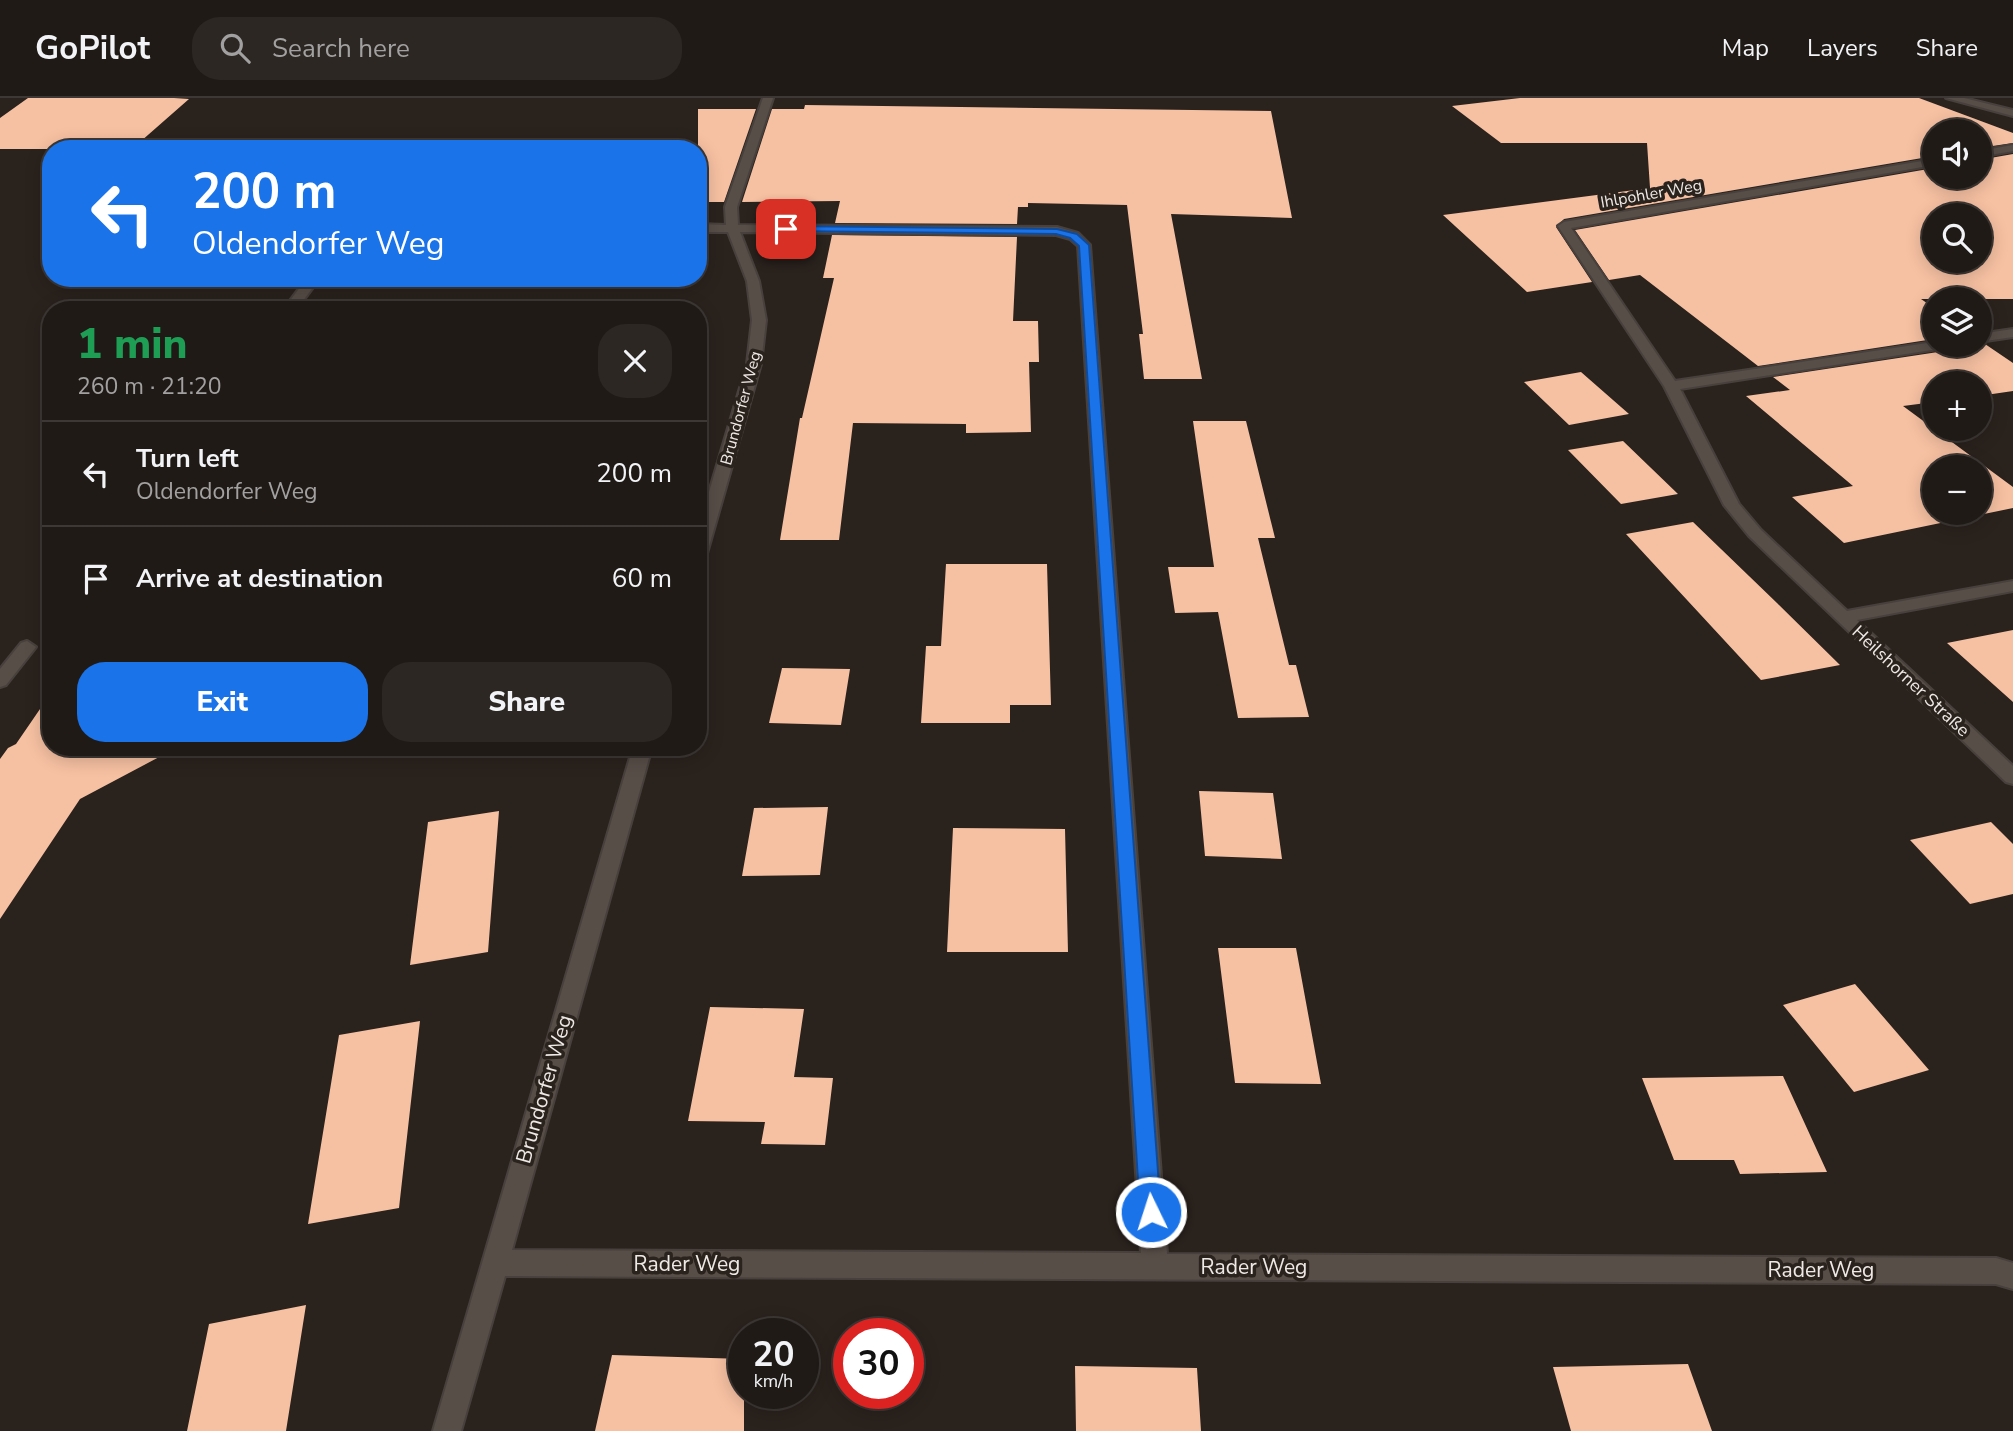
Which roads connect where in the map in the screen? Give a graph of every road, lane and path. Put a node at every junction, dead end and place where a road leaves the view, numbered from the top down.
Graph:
1 (768, 98) edge
2 (1951, 98) edge
3 (2013, 113) edge
4 (2013, 148) edge
5 (1992, 152) edge
6 (1922, 164) edge
7 (707, 228) edge
8 (732, 228) junction
9 (307, 287) edge
10 (296, 301) edge
11 (2013, 333) edge
12 (1992, 336) edge
13 (1922, 347) edge
14 (1671, 386) junction
15 (707, 526) edge
16 (2013, 586) edge
17 (1843, 617) junction
18 (27, 647) dead end
19 (0, 681) edge
20 (640, 756) edge
21 (2013, 778) edge
22 (494, 1263) junction
23 (1155, 1267) junction
24 (2013, 1276) edge
25 (447, 1431) edge

1 - 8 street, Brundorfer Weg
2 - 3 street
4 - 5 street
6 - 14 street, Ihlpohler Weg
7 - 8 street
8 - 15 street, Brundorfer Weg
8 - 23 street
9 - 10 street
11 - 12 street
13 - 14 street
14 - 17 street, Ihlpohler Weg
16 - 17 street, Heilshorner Straße
17 - 21 street, Heilshorner Straße
18 - 19 street
20 - 22 street, Brundorfer Weg
22 - 23 street, Rader Weg
22 - 25 street, Brundorfer Weg
23 - 24 street, Rader Weg

